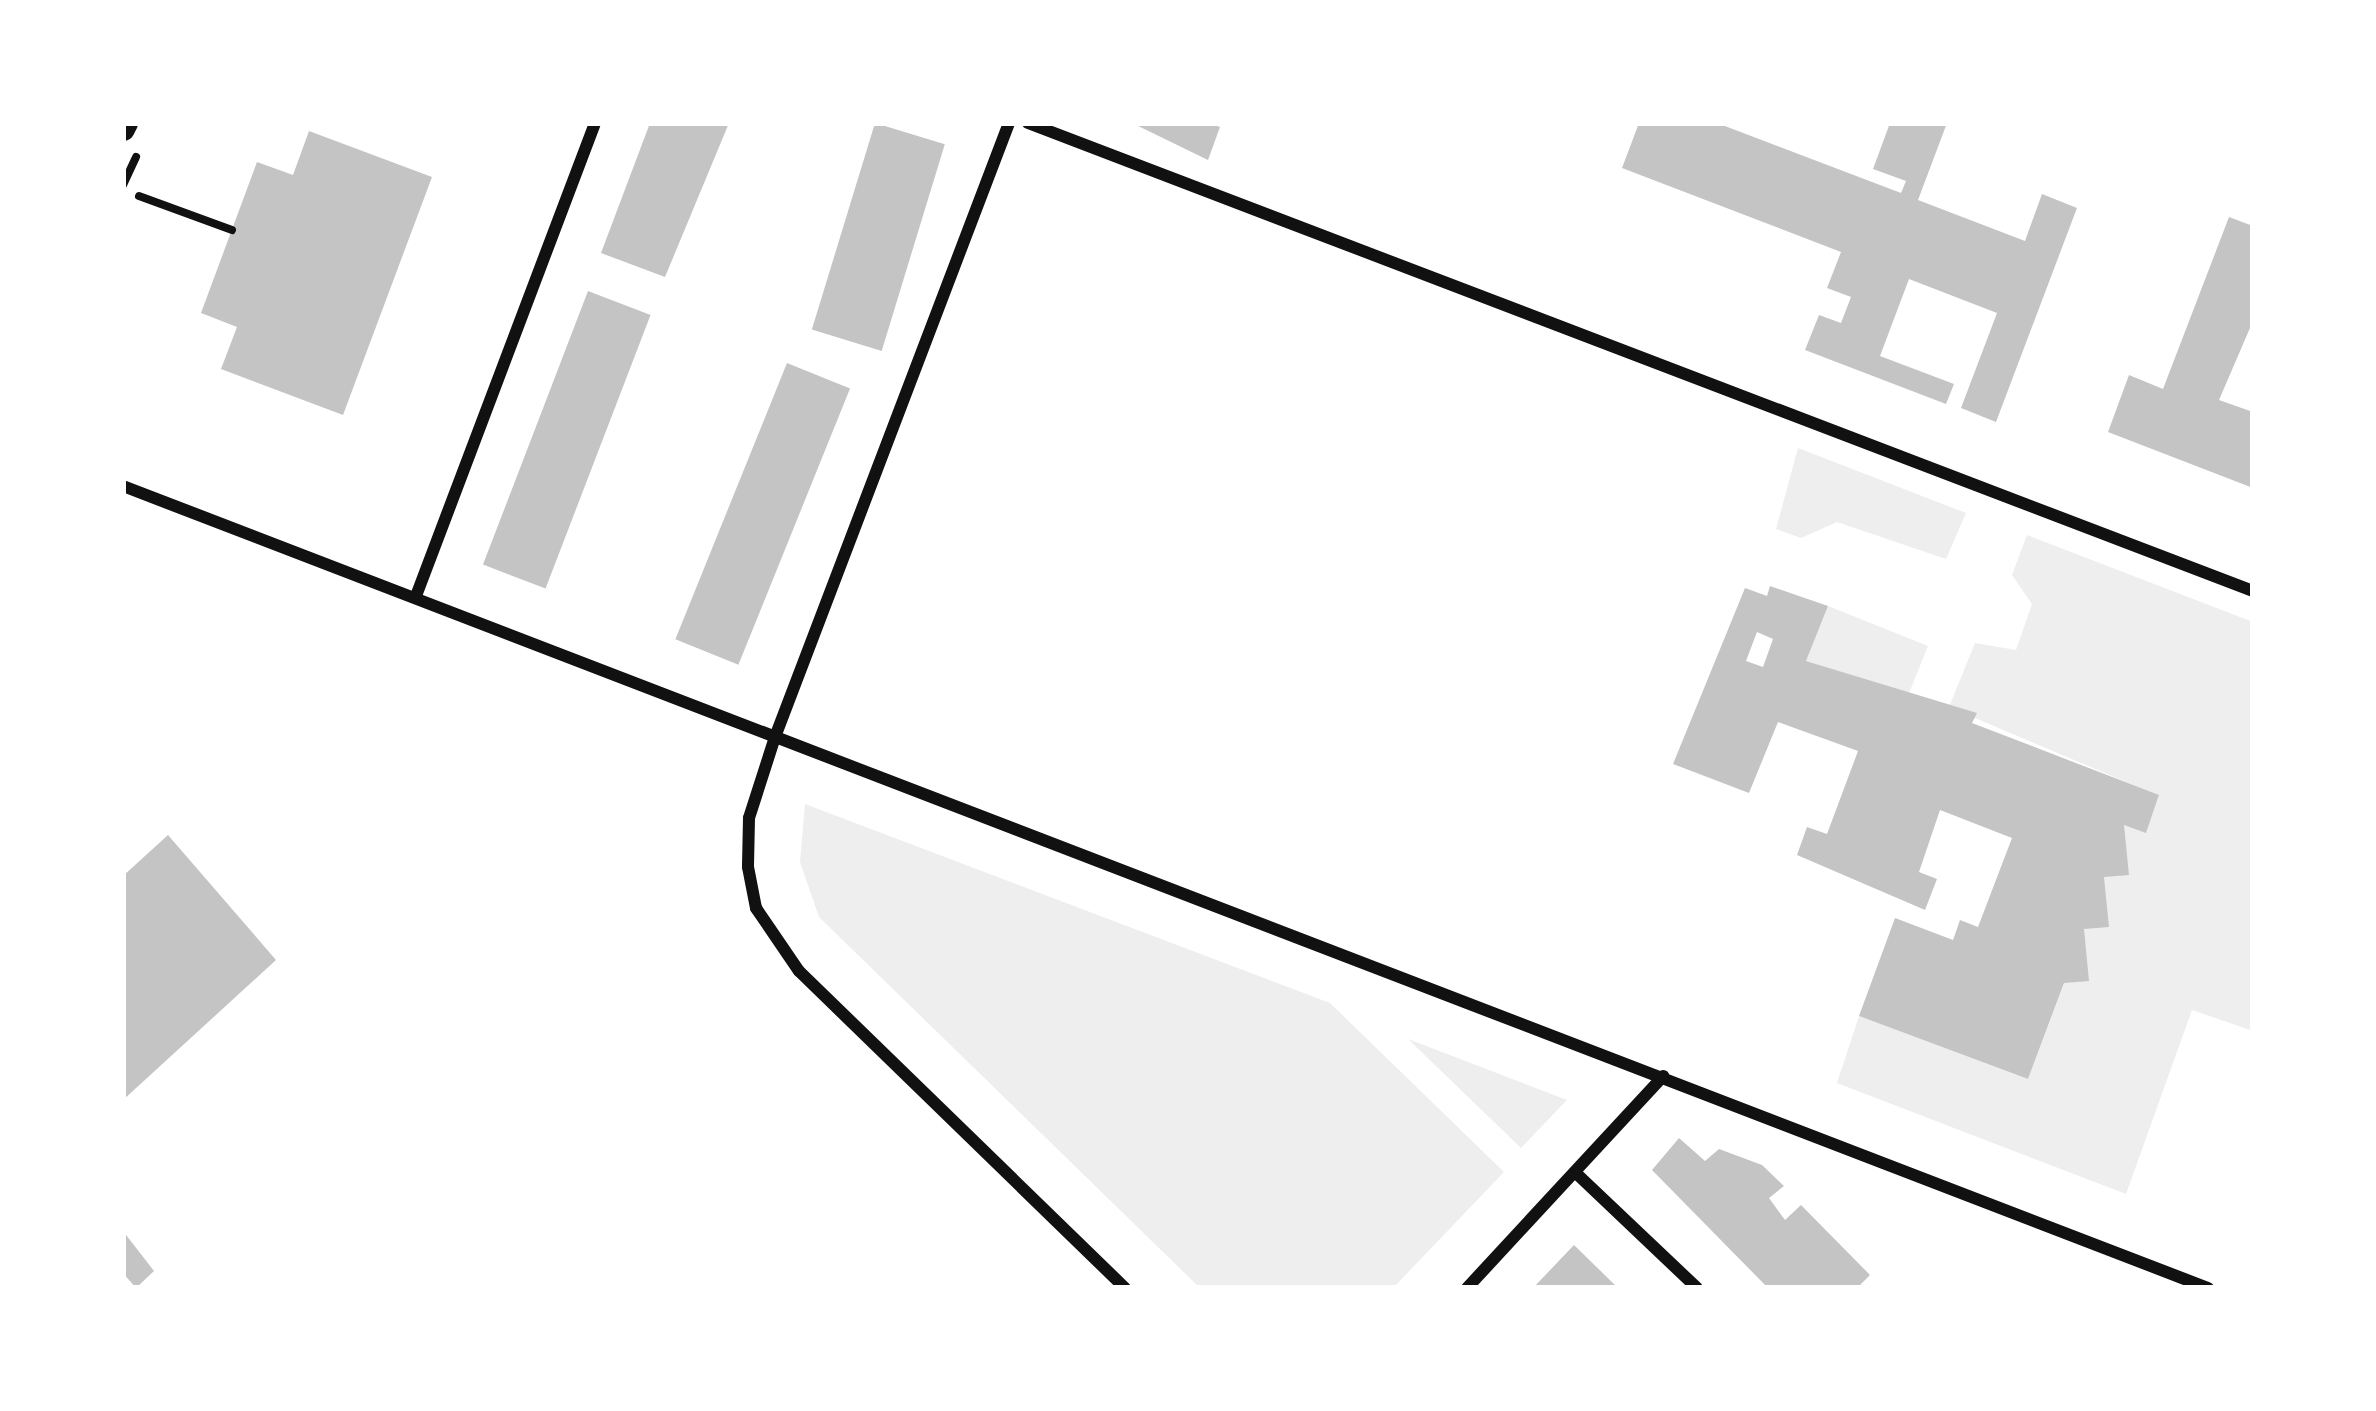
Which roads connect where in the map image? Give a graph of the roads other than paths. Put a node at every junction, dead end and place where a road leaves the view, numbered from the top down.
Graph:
1 (595, 123) edge
2 (1009, 123) edge
3 (1028, 123) edge
4 (123, 486) edge
5 (2253, 591) edge
6 (416, 596) junction
7 (775, 737) junction
8 (1664, 1076) junction
9 (1579, 1175) junction
10 (1125, 1288) edge
11 (1467, 1288) edge
12 (1697, 1288) edge
13 (2208, 1288) edge

1 - 6 street
2 - 7 street
3 - 5 street
4 - 6 street
6 - 7 street
7 - 8 street
7 - 10 street
8 - 9 street
8 - 13 street
9 - 11 street
9 - 12 street

